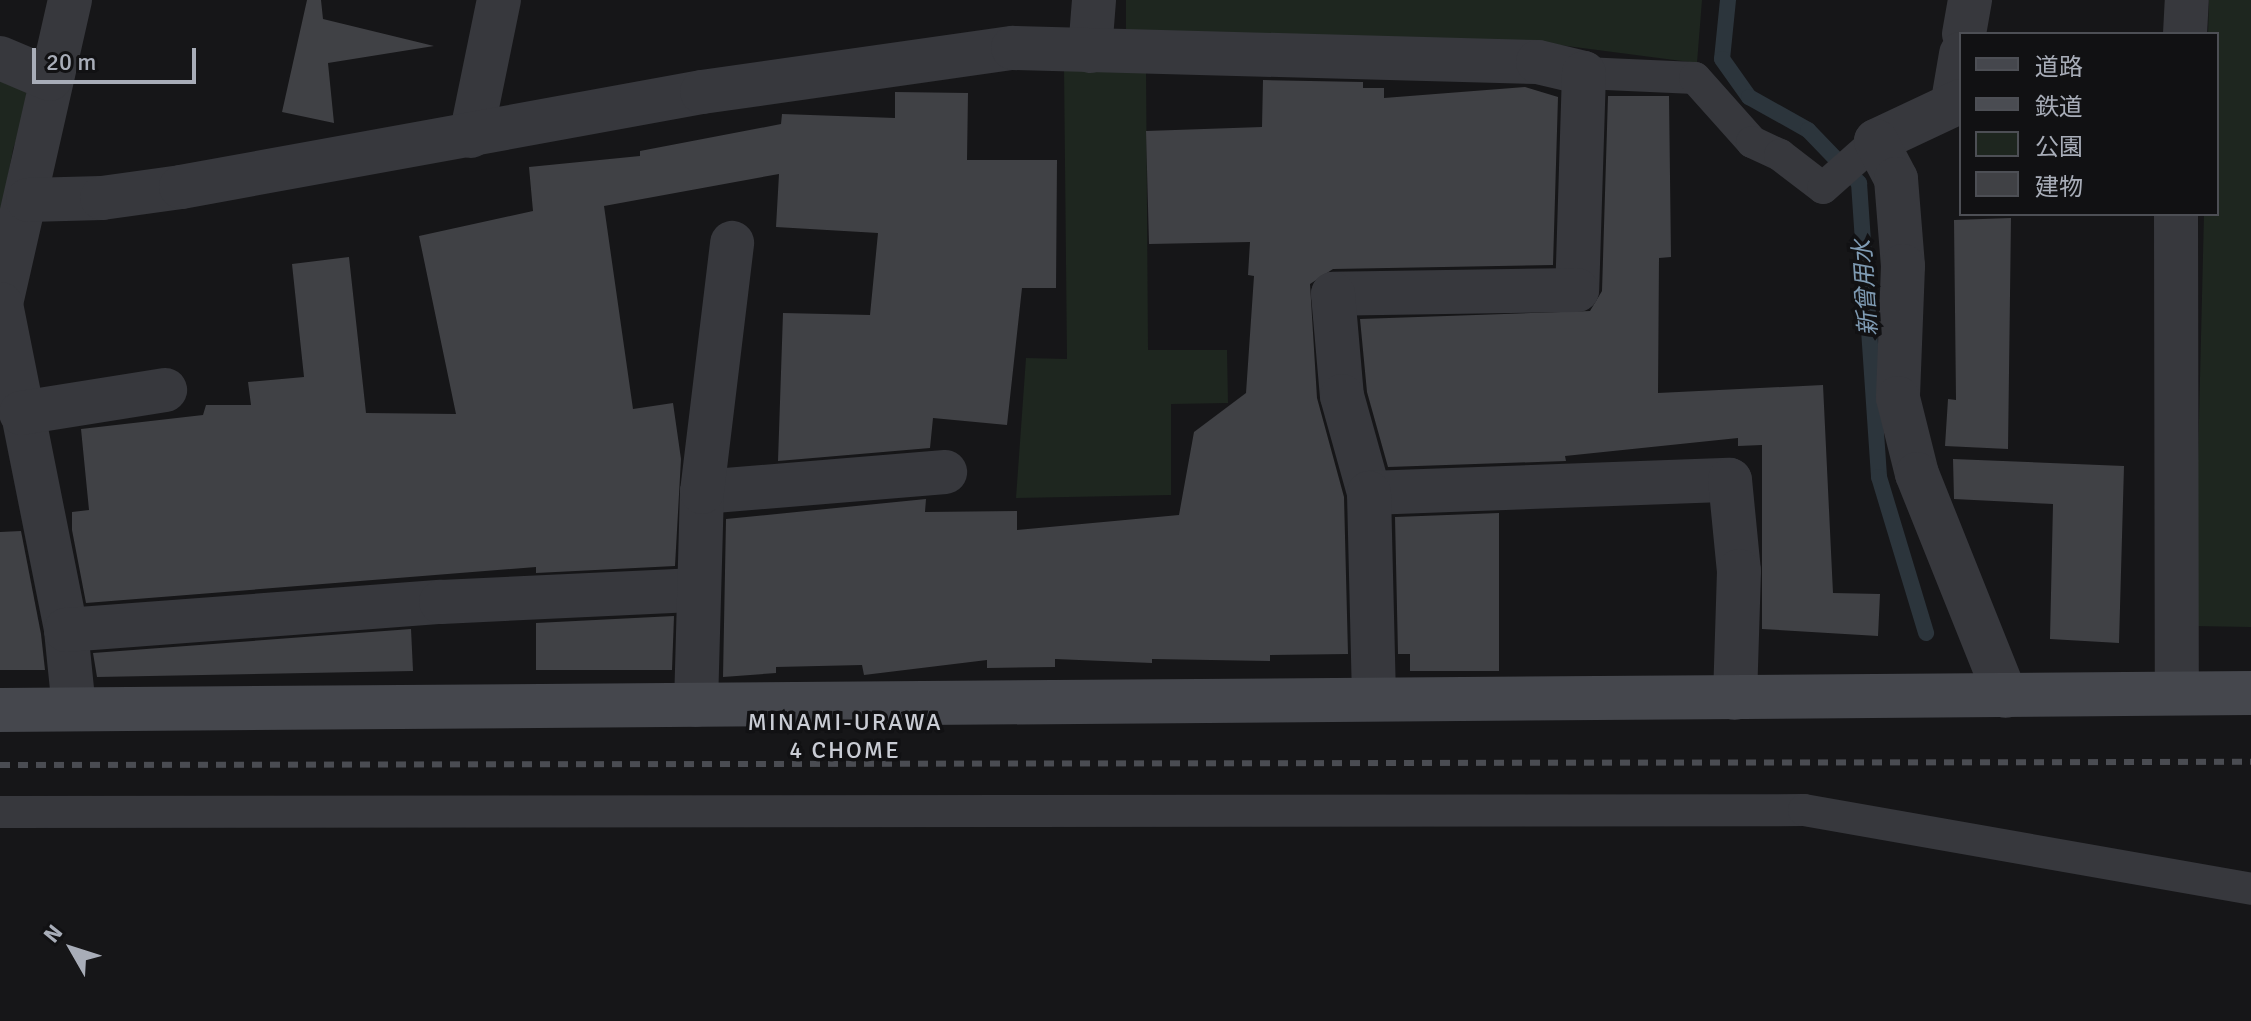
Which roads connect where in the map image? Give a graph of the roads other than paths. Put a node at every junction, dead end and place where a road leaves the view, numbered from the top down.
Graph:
1 (70, 0) edge
2 (499, 0) edge
3 (1094, 0) edge
4 (1970, 0) edge
5 (2187, 0) edge
6 (1964, 32) edge
7 (2185, 32) edge
8 (1090, 51) junction
9 (0, 58) edge
10 (1584, 73) junction
11 (1959, 78) edge
12 (50, 79) junction
13 (1957, 101) edge
14 (471, 136) junction
15 (1875, 142) junction
16 (28, 200) junction
17 (2176, 216) edge
18 (732, 243) dead end
19 (165, 390) dead end
20 (21, 413) junction
21 (945, 472) dead end
22 (702, 492) junction
23 (1369, 493) junction
24 (698, 590) junction
25 (66, 630) junction
26 (2177, 692) junction
27 (2251, 693) edge
28 (2006, 696) junction
29 (1735, 698) junction
30 (1374, 699) junction
31 (696, 705) junction
32 (74, 709) junction
33 (0, 710) edge
34 (0, 812) edge
35 (2251, 889) edge

1 - 12 street
2 - 14 street
3 - 8 street
4 - 6 street
5 - 7 street
8 - 10 street
8 - 14 street
9 - 12 street
10 - 15 lane
10 - 23 street
11 - 13 street
12 - 16 street
13 - 15 street
14 - 16 street
15 - 28 street
16 - 20 street
17 - 26 street
18 - 22 street
19 - 20 street
20 - 25 street
21 - 22 street
22 - 24 street
23 - 29 street
23 - 30 street
24 - 25 street
24 - 31 street
25 - 32 street
26 - 27 street
26 - 28 street
28 - 29 street
29 - 30 street
30 - 31 street
31 - 32 street
32 - 33 street
34 - 35 lane

